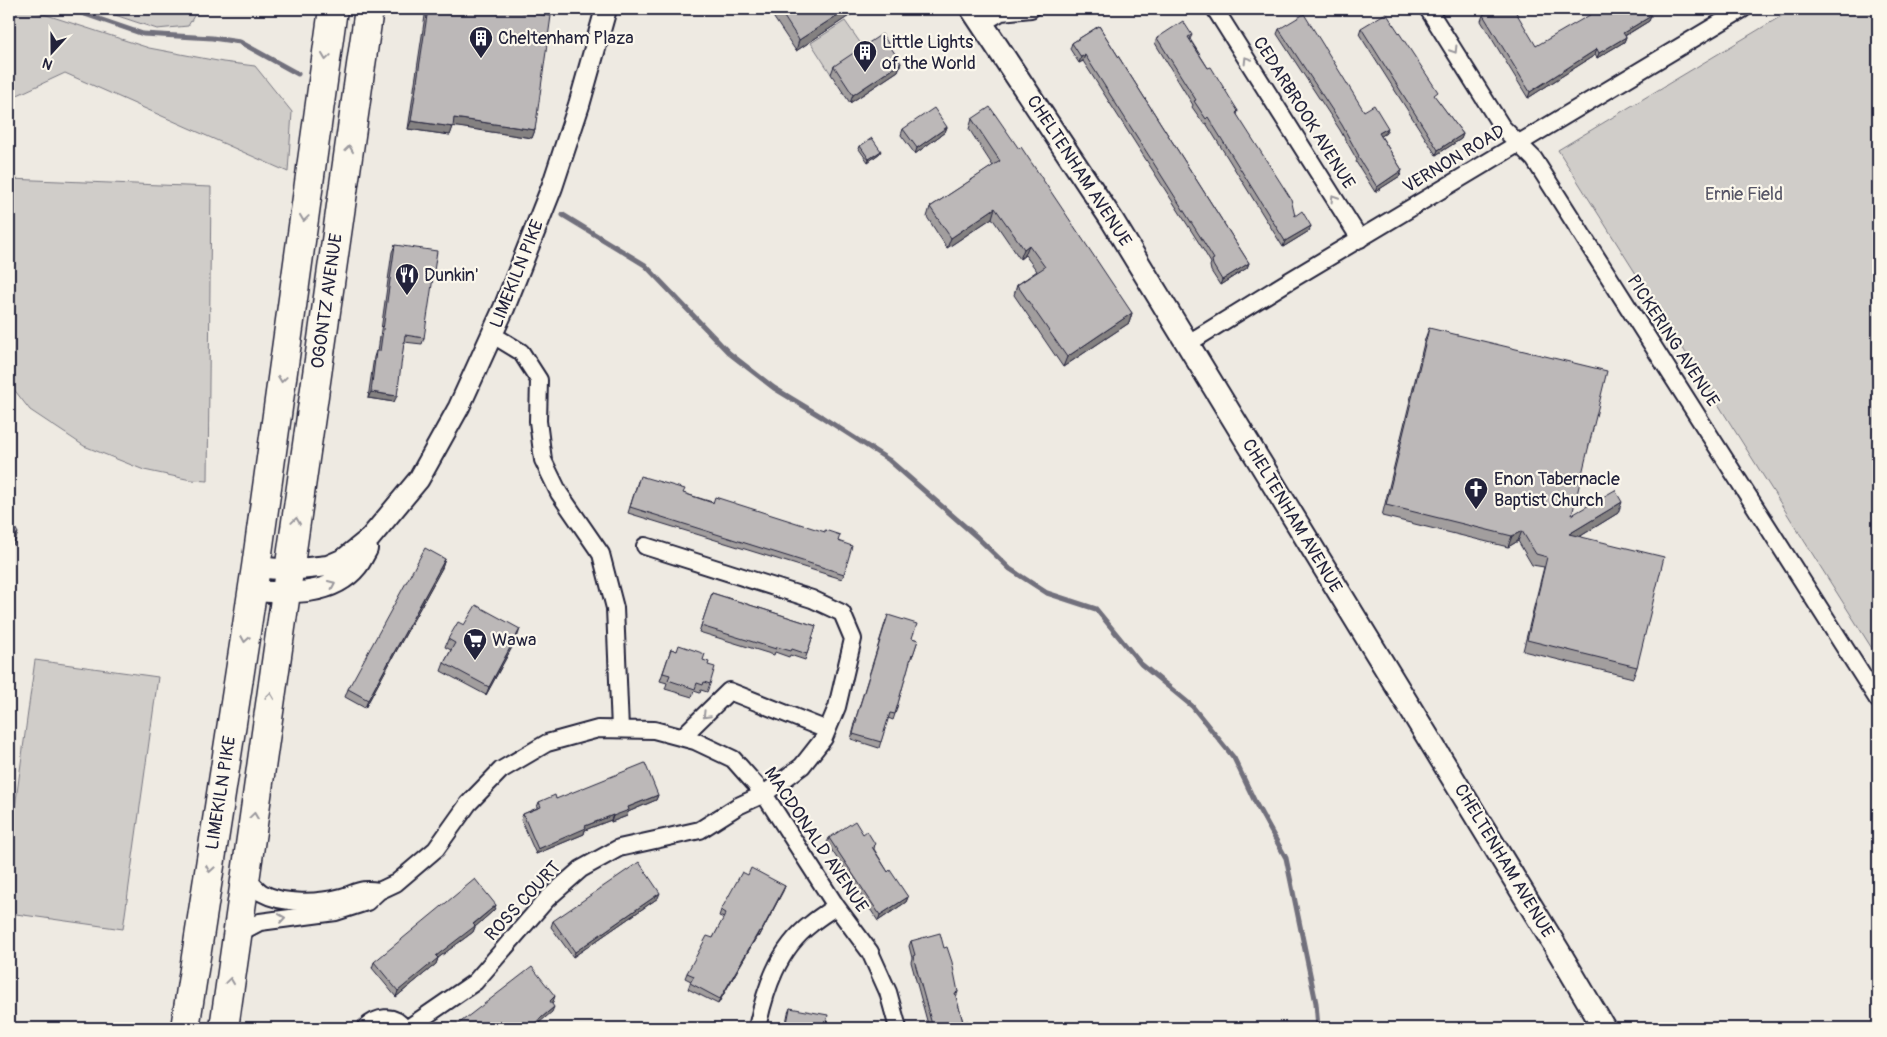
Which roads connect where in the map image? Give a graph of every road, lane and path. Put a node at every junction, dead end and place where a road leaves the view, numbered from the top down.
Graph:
1 (333, 9) edge
2 (369, 9) edge
3 (606, 9) edge
4 (1031, 9) edge
5 (1215, 9) edge
6 (1428, 9) edge
7 (1743, 9) edge
8 (977, 16) edge
9 (1519, 144) junction
10 (1360, 239) junction
11 (493, 335) junction
12 (1188, 344) junction
13 (645, 546) dead end
14 (254, 579) junction
15 (287, 581) junction
16 (1878, 700) edge
17 (620, 729) junction
18 (827, 730) junction
19 (682, 737) junction
20 (764, 794) junction
21 (245, 877) junction
22 (379, 891) junction
23 (836, 906) junction
24 (237, 934) junction
25 (186, 1028) edge
26 (224, 1028) edge
27 (365, 1028) edge
28 (406, 1028) edge
29 (757, 1028) edge
30 (898, 1028) edge
31 (1604, 1028) edge

1 -> 14 highway, OGONTZ AVENUE
15 -> 2 highway, OGONTZ AVENUE
3 - 11 street, LIMEKILN PIKE
4 - 8 street
10 -> 5 street, CEDARBROOK AVENUE
6 -> 9 street, PICKERING AVENUE
7 - 9 street, VERNON ROAD
8 - 12 main road, CHELTENHAM AVENUE
9 - 10 street, VERNON ROAD
9 - 16 street, PICKERING AVENUE
10 - 12 street, VERNON ROAD
11 - 15 street, LIMEKILN PIKE
11 - 17 street
12 - 31 main road, CHELTENHAM AVENUE
13 - 18 street, ROSS COURT
14 - 15 street, LIMEKILN PIKE
14 -> 25 highway, LIMEKILN PIKE
21 -> 15 highway, LIMEKILN PIKE
17 - 19 street, MACDONALD AVENUE
17 - 22 street, MACDONALD AVENUE
18 -> 19 street
18 - 20 street, ROSS COURT
19 - 20 street, MACDONALD AVENUE
20 - 23 street, MACDONALD AVENUE
20 - 28 street, ROSS COURT
21 - 22 street, MACDONALD AVENUE
21 - 24 highway, LIMEKILN PIKE
24 -> 22 street, MACDONALD AVENUE
23 - 29 street
23 - 30 street, MACDONALD AVENUE
26 -> 24 highway, LIMEKILN PIKE
27 - 28 street, ROSS COURT

